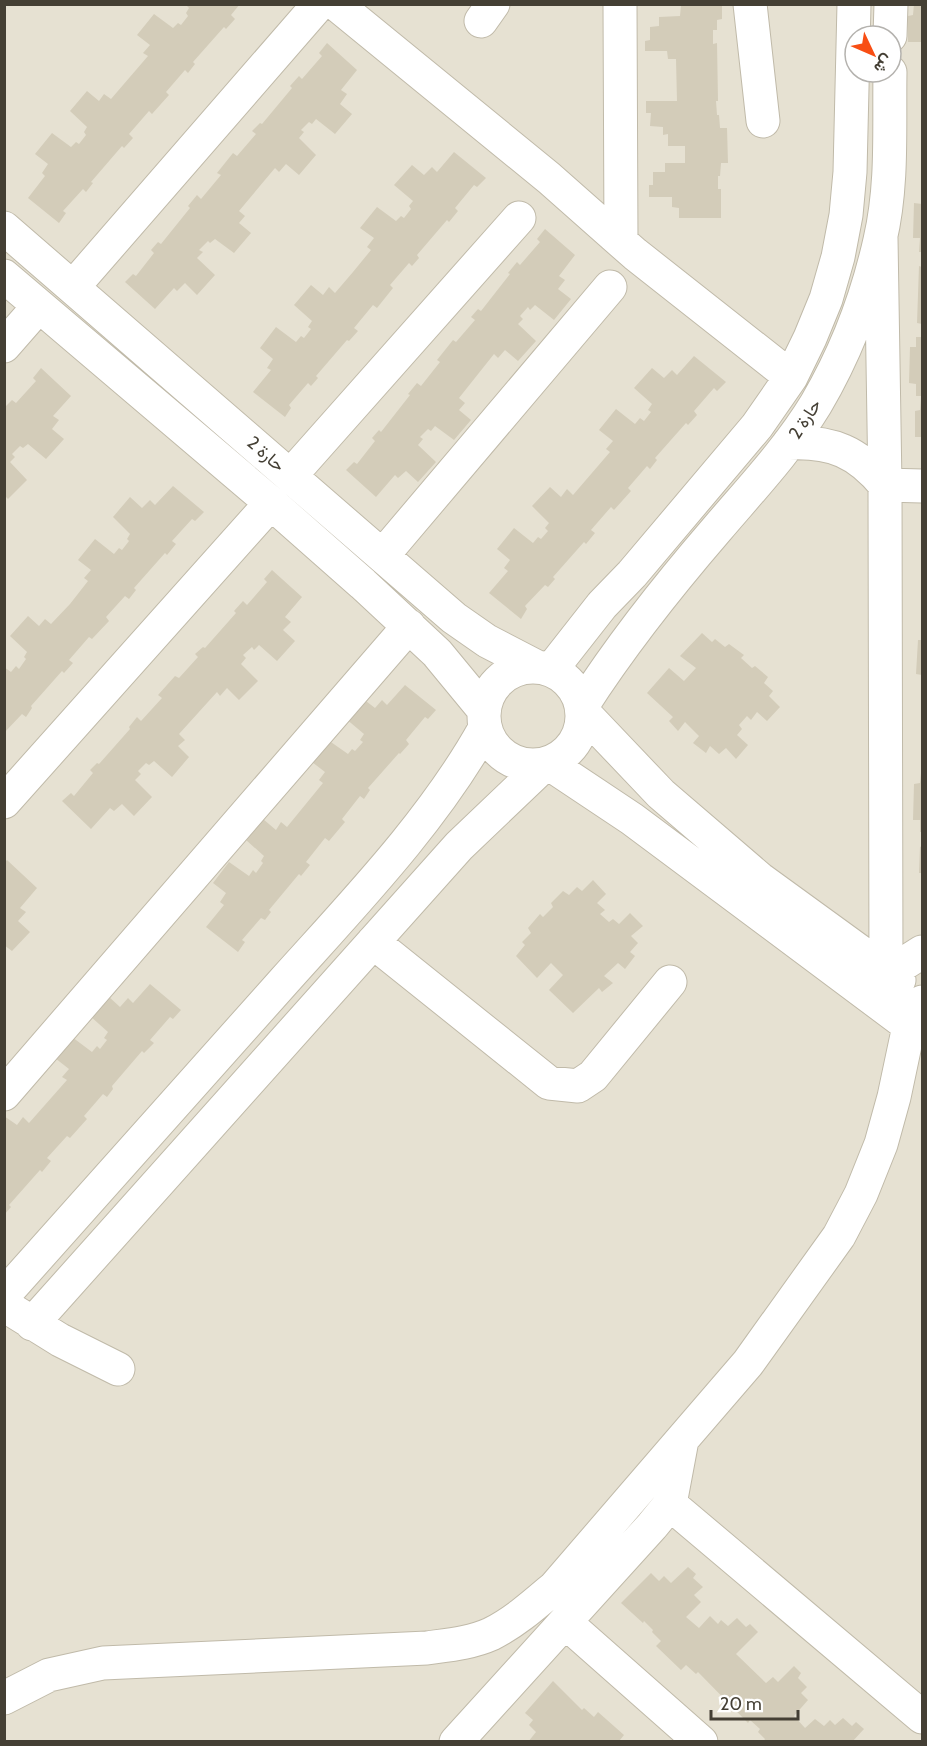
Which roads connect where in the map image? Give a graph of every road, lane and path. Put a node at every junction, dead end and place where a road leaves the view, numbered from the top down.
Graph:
1 (319, 4) edge
2 (336, 4) edge
3 (620, 4) edge
4 (750, 4) edge
5 (854, 4) edge
6 (891, 4) edge
7 (890, 24) edge
8 (890, 84) edge
9 (763, 121) dead end
10 (519, 218) dead end
11 (4, 228) edge
12 (881, 238) junction
13 (621, 242) junction
14 (4, 276) edge
15 (73, 287) junction
16 (610, 287) dead end
17 (39, 306) junction
18 (4, 346) edge
19 (791, 377) junction
20 (789, 443) junction
21 (291, 476) junction
22 (885, 485) junction
23 (922, 486) edge
24 (271, 503) junction
25 (383, 555) junction
26 (410, 626) junction
27 (544, 668) junction
28 (582, 709) junction
29 (484, 719) junction
30 (546, 764) junction
31 (7, 796) edge
32 (373, 942) junction
33 (922, 952) edge
34 (888, 972) junction
35 (670, 982) dead end
36 (922, 996) edge
37 (918, 1021) edge
38 (4, 1094) edge
39 (4, 1294) edge
40 (4, 1305) edge
41 (32, 1324) junction
42 (118, 1369) dead end
43 (682, 1440) junction
44 (669, 1504) junction
45 (565, 1622) junction
46 (4, 1698) edge
47 (922, 1717) edge
48 (456, 1742) edge
49 (701, 1742) edge

1 - 15 street
2 - 13 street, حارة 2
3 - 13 street
4 - 9 street
5 - 19 street, حارة 2
6 - 7 street
8 - 12 street, حارة 2
10 - 21 street
11 - 15 street, حارة 2
12 - 20 street, حارة 2
12 - 22 street
13 - 19 street, حارة 2
14 - 17 street, حارة 2
15 - 21 street, حارة 2
16 - 25 street
17 - 18 street
17 - 24 street, حارة 2
19 - 27 street, حارة 2
20 - 22 street
20 - 28 street, حارة 2
21 - 25 street, حارة 2
22 - 23 street
22 - 34 street
24 - 26 street, حارة 2
24 - 31 street
25 - 27 street, حارة 2
26 - 29 street, حارة 2
26 - 38 street
27 - 28 street
27 - 29 street
28 - 30 street
28 - 34 street
29 - 30 street
29 - 39 street
30 - 32 street
30 - 37 street
32 - 35 street
32 - 41 street
33 - 34 street
34 - 36 street
34 - 37 street
37 - 43 street
40 - 41 street
41 - 42 street
43 - 44 street
43 - 46 street
44 - 45 street
44 - 47 street
45 - 48 street
45 - 49 street

